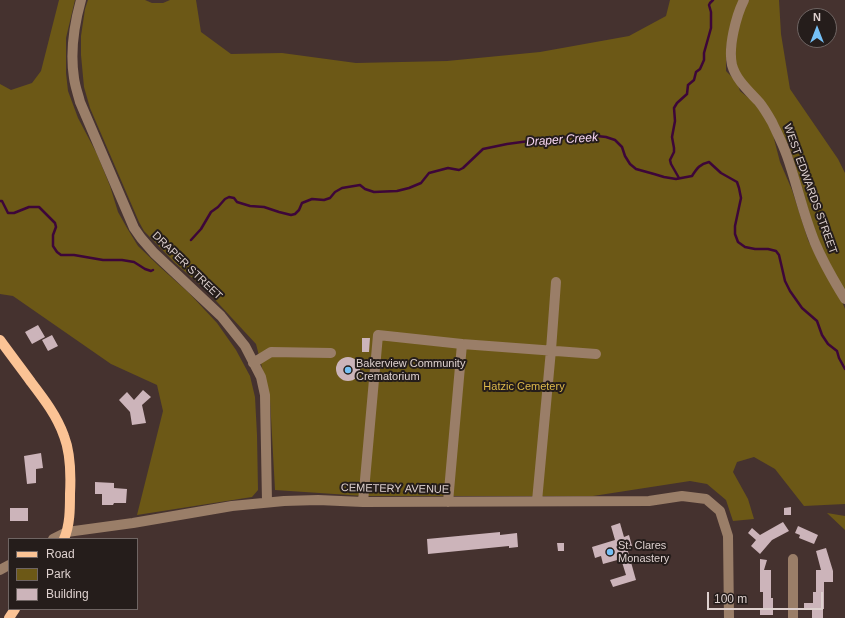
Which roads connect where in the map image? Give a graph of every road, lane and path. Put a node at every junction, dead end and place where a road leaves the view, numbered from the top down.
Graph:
1 (81, 0) edge
2 (744, 0) edge
3 (556, 282) dead end
4 (845, 299) edge
5 (0, 340) edge
6 (462, 344) junction
7 (551, 350) junction
8 (331, 353) dead end
9 (596, 354) dead end
10 (253, 363) junction
11 (537, 501) junction
12 (267, 502) junction
13 (363, 502) junction
14 (448, 502) junction
15 (65, 536) edge
16 (793, 559) dead end
17 (729, 618) edge
18 (793, 618) edge

1 - 10 street, DRAPER STREET
2 - 4 street, WEST EDWARDS STREET
3 - 7 street
5 - 15 main road
6 - 7 street
6 - 13 street
6 - 14 street
7 - 9 street
7 - 11 street
8 - 10 street
10 - 12 street, DRAPER STREET
11 - 14 street, CEMETERY AVENUE
11 - 17 street, CEMETERY AVENUE
12 - 13 street, CEMETERY AVENUE
12 - 15 street, CEMETERY AVENUE
13 - 14 street, CEMETERY AVENUE
16 - 18 street

